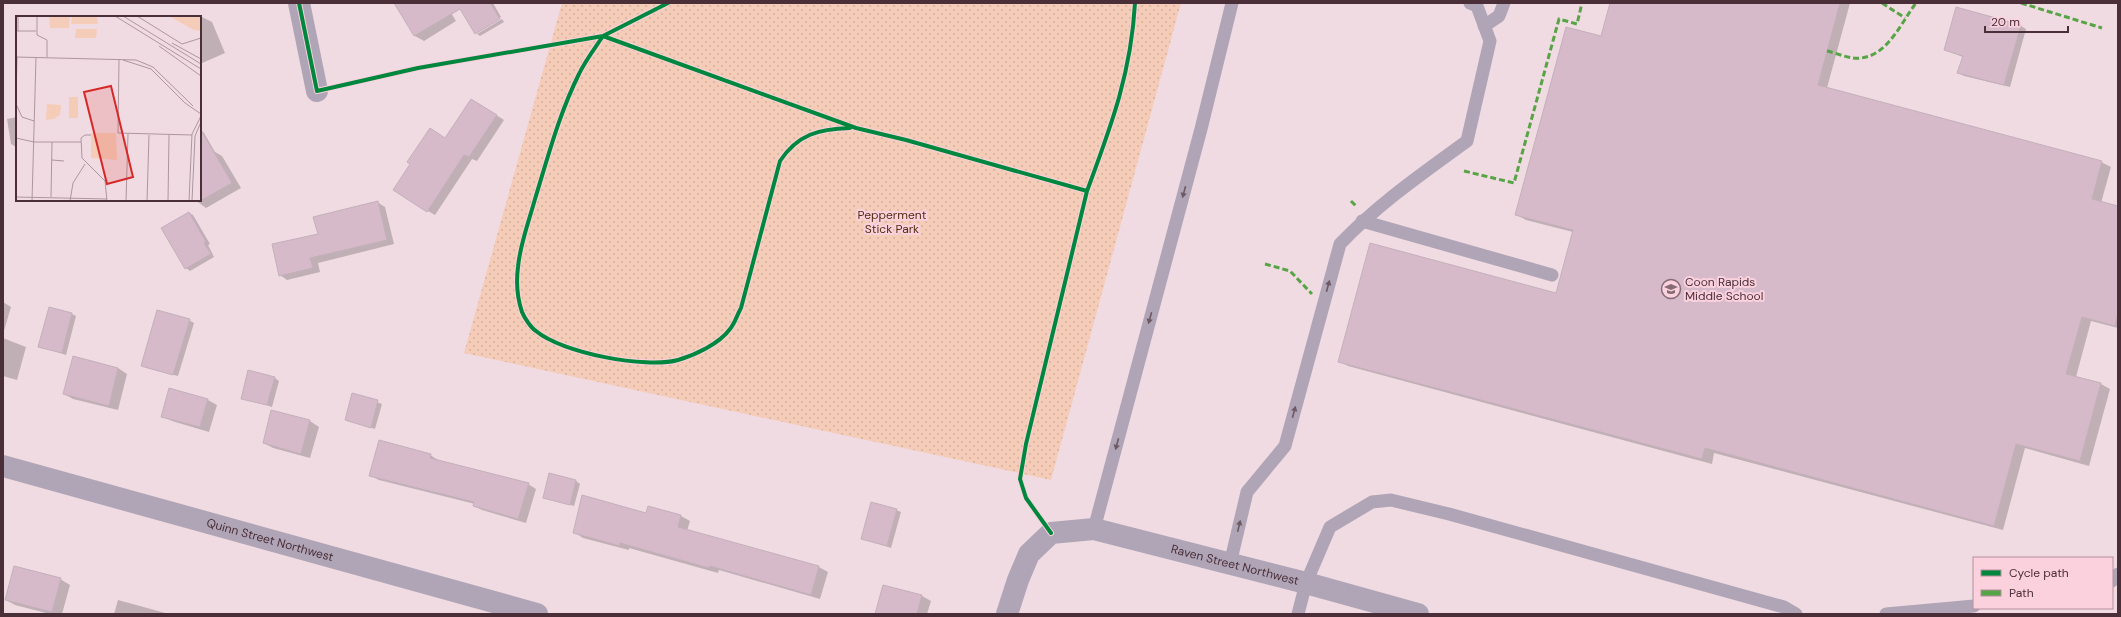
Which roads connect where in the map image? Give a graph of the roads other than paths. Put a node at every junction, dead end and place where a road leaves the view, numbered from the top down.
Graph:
1 (299, 3) edge
2 (1232, 3) edge
3 (1470, 3) edge
4 (1504, 3) edge
5 (1484, 26) junction
6 (317, 91) dead end
7 (1362, 221) junction
8 (1552, 275) dead end
9 (3, 466) edge
10 (1094, 529) junction
11 (1230, 564) junction
12 (1306, 583) junction
13 (1973, 606) edge
14 (537, 614) edge
15 (1007, 614) edge
16 (1298, 614) edge
17 (1418, 614) edge
18 (1796, 614) edge
19 (1886, 614) edge

1 - 6 street
2 -> 10 lane
3 - 5 lane
4 - 5 lane
5 - 7 lane
7 - 8 lane
11 -> 7 lane
9 - 14 street, Quinn Street Northwest
10 - 11 street, Raven Street Northwest
10 - 15 street, Raven Street Northwest
11 - 12 street, Raven Street Northwest
12 - 16 lane
12 - 17 street, Raven Street Northwest
12 - 18 lane
13 - 19 lane

